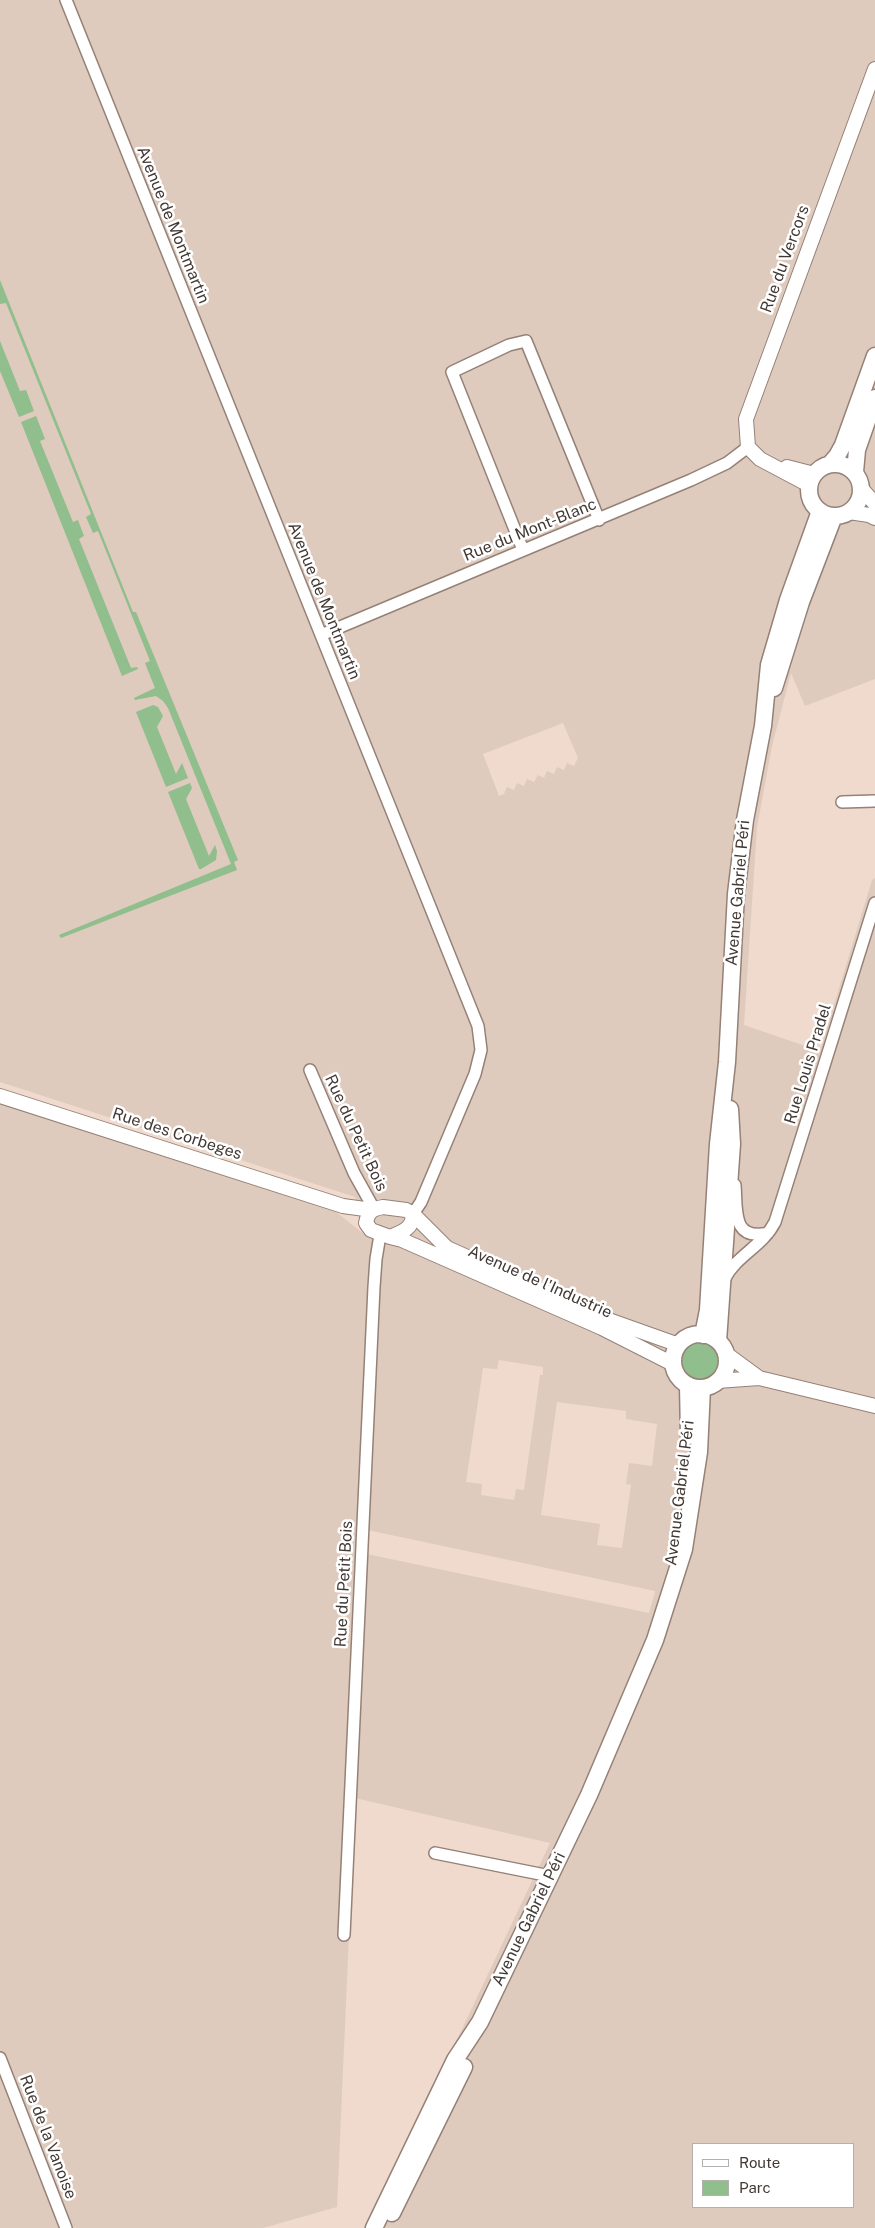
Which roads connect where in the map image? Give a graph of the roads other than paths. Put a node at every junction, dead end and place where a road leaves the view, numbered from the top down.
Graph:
1 (66, 0) edge
2 (875, 70) edge
3 (875, 356) edge
4 (875, 398) edge
5 (748, 447) junction
6 (830, 464) junction
7 (855, 472) junction
8 (812, 480) junction
9 (861, 488) junction
10 (875, 504) edge
11 (834, 513) junction
12 (875, 518) edge
13 (599, 520) junction
14 (523, 550) junction
15 (321, 635) junction
16 (875, 801) edge
17 (842, 802) dead end
18 (875, 903) edge
19 (727, 1062) junction
20 (310, 1070) dead end
21 (0, 1096) edge
22 (732, 1144) junction
23 (343, 1206) junction
24 (373, 1209) junction
25 (414, 1215) junction
26 (366, 1223) junction
27 (768, 1234) junction
28 (385, 1236) junction
29 (722, 1284) junction
30 (715, 1343) junction
31 (678, 1345) junction
32 (674, 1364) junction
33 (758, 1378) junction
34 (717, 1381) junction
35 (695, 1386) junction
36 (875, 1406) edge
37 (436, 1853) dead end
38 (550, 1876) junction
39 (344, 1935) dead end
40 (0, 2058) edge
41 (411, 2162) junction
42 (66, 2228) edge
43 (374, 2228) edge
44 (385, 2228) edge

1 - 15 street, Avenue de Montmartin
2 - 5 street, Rue du Vercors
3 - 6 main road
4 - 7 main road
5 - 8 street
5 - 13 street, Rue du Mont-Blanc
6 - 7 main road
6 - 8 main road
7 - 9 main road
8 - 11 main road
9 - 10 street
9 - 11 main road
11 - 12 street
11 - 19 main road, Avenue Gabriel Péri
13 - 14 street, Rue du Mont-Blanc
13 - 14 street
14 - 15 street, Rue du Mont-Blanc
15 - 25 street, Avenue de Montmartin
16 - 17 street
18 - 27 street, Rue Louis Pradel
19 - 22 main road, Avenue Gabriel Péri
19 - 30 main road, Avenue Gabriel Péri
20 - 24 street, Rue du Petit Bois
21 - 23 street, Rue des Corbeges
22 - 27 street
22 - 29 main road, Avenue Gabriel Péri
23 - 24 street, Rue des Corbeges
23 - 26 street, Rue des Corbeges
24 - 25 street, Rue des Corbeges
24 - 26 street
25 - 28 street
25 - 31 street, Avenue de l'Industrie
26 - 28 street, Rue des Corbeges
27 - 29 street, Rue Louis Pradel
28 - 32 street, Avenue de l'Industrie
28 - 39 street, Rue du Petit Bois
29 - 30 main road, Avenue Gabriel Péri
30 - 31 main road
30 - 33 street
30 - 34 main road
31 - 32 main road
32 - 35 main road
33 - 34 street
33 - 36 street
34 - 35 main road
35 - 38 main road, Avenue Gabriel Péri
37 - 38 street
38 - 41 main road, Avenue Gabriel Péri
40 - 42 street, Rue de la Vanoise
41 - 43 main road, Avenue Gabriel Péri
41 - 44 main road

